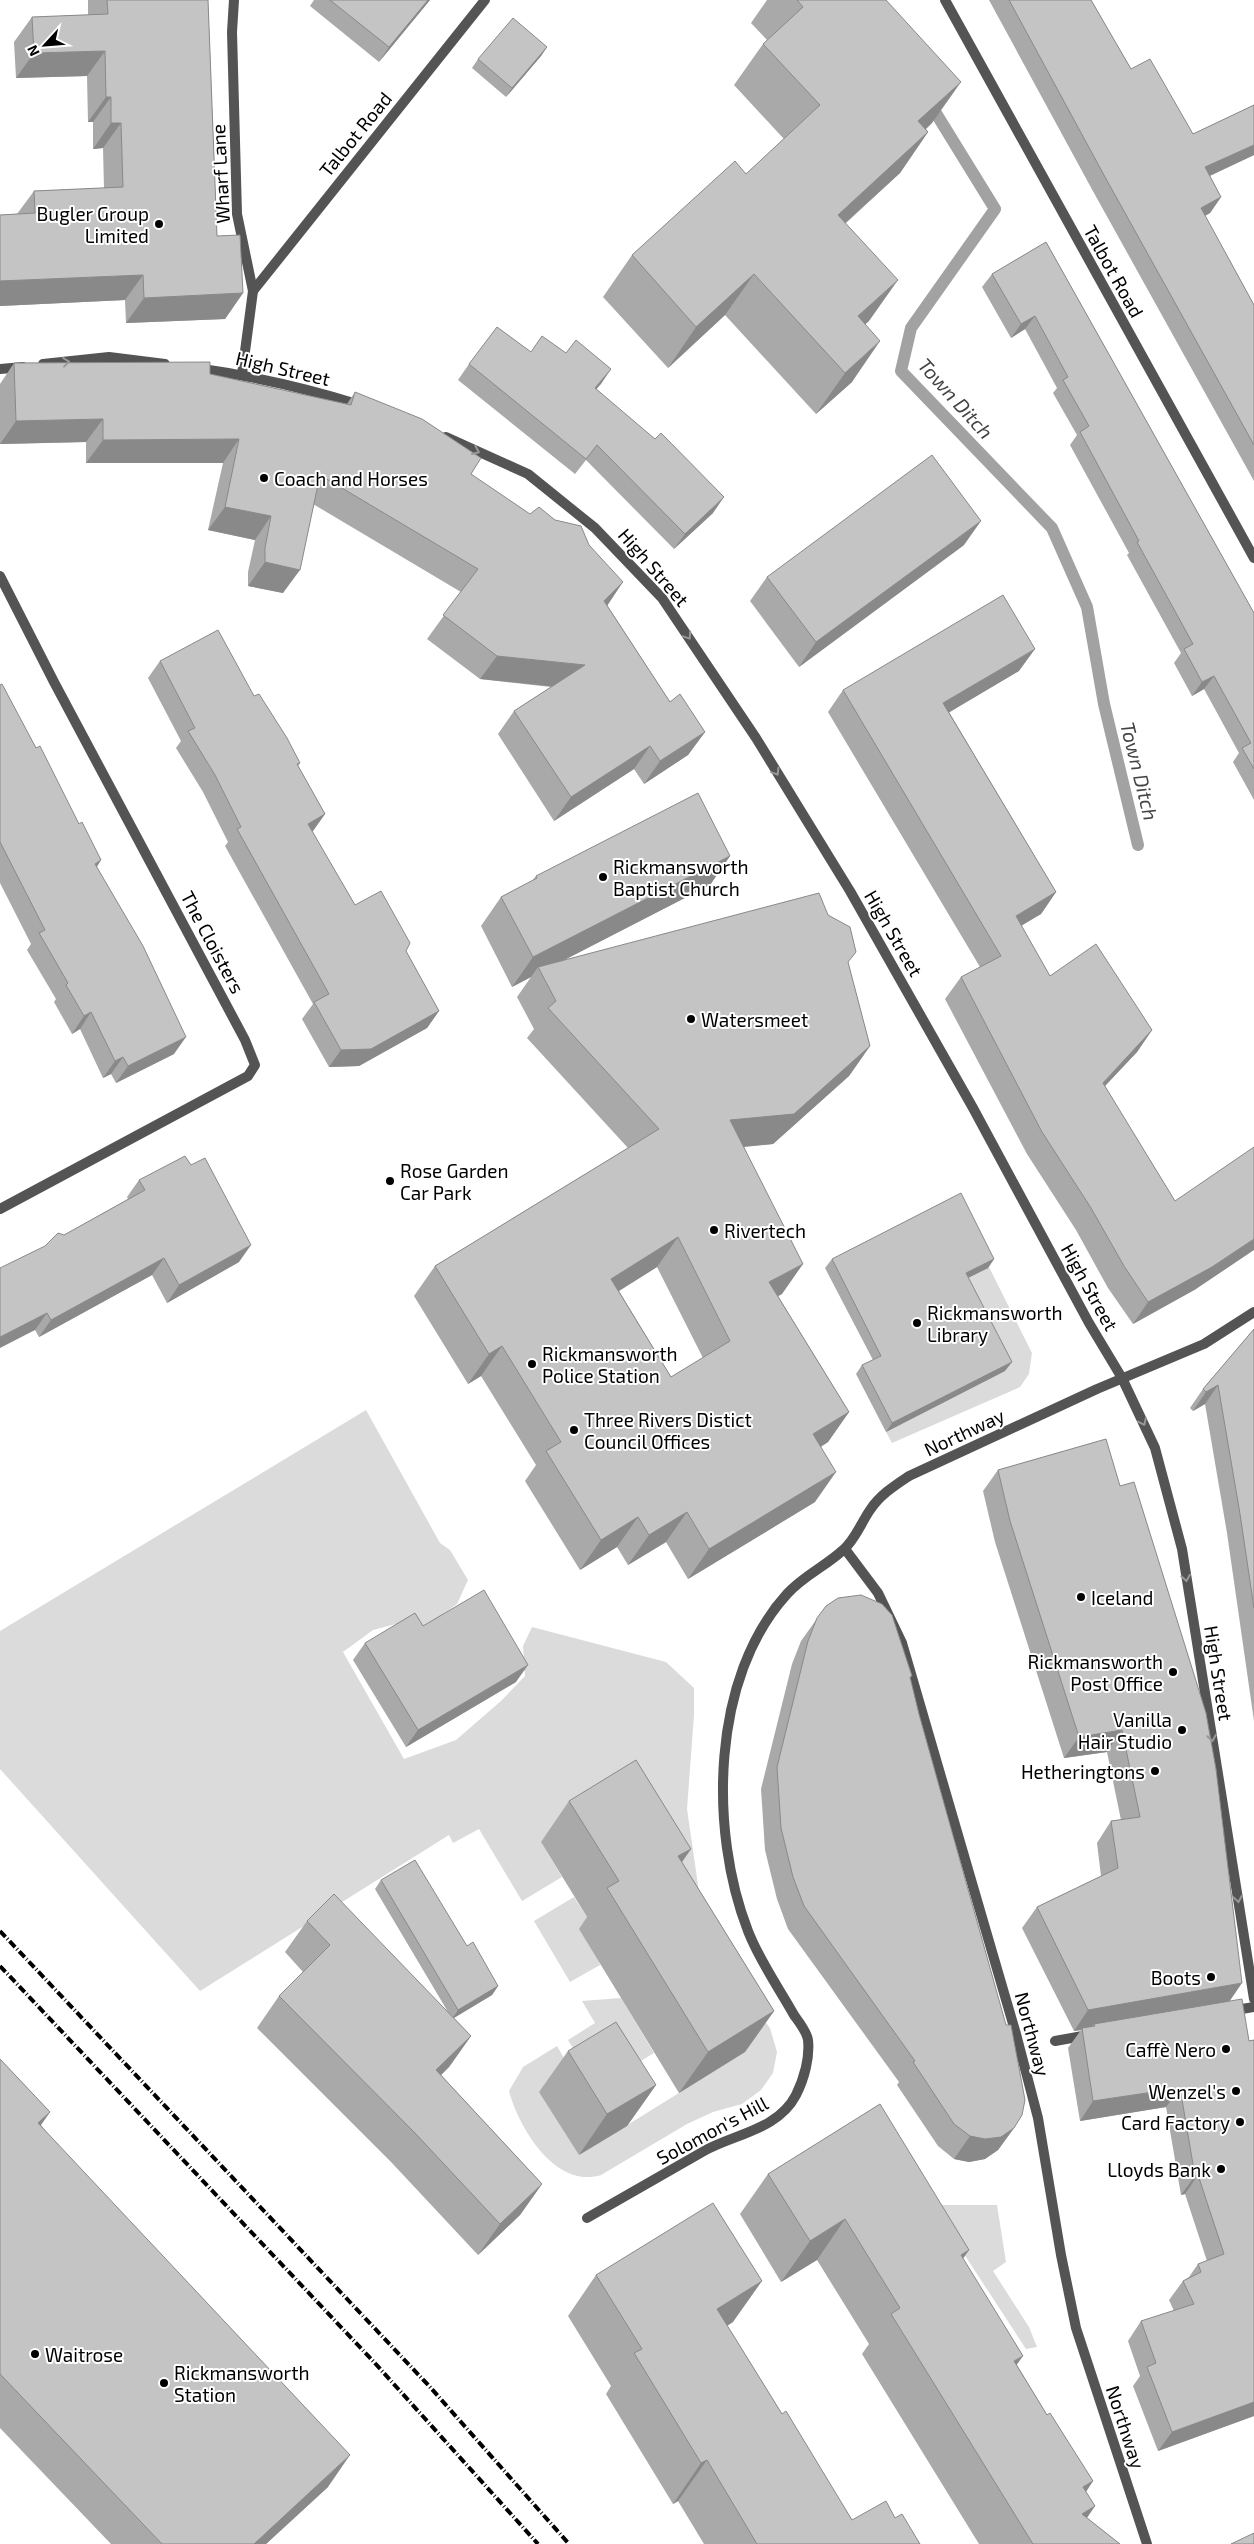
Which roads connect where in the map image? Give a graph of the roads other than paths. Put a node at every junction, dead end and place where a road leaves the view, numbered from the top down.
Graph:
1 (234, 0) edge
2 (486, 0) edge
3 (944, 0) edge
4 (253, 291) junction
5 (0, 369) edge
6 (242, 374) junction
7 (368, 408) edge
8 (439, 434) edge
9 (1254, 558) edge
10 (0, 576) edge
11 (0, 1209) edge
12 (1254, 1312) edge
13 (1122, 1378) junction
14 (845, 1549) junction
15 (1254, 1999) edge
16 (1254, 2007) edge
17 (1216, 2013) edge
18 (1102, 2032) edge
19 (808, 2038) joint
20 (1055, 2040) dead end
21 (587, 2218) dead end
22 (1148, 2544) edge

1 - 4 street, Wharf Lane
2 - 4 street, Talbot Road
3 - 9 street, Talbot Road
4 - 6 street, Wharf Lane
5 -> 6 street, High Street
6 - 7 street, High Street
8 -> 13 street, High Street
10 - 11 street, The Cloisters
12 - 13 street, Northway
13 - 14 street, Northway
13 -> 15 street, High Street
14 - 19 street, Northway
14 - 22 street, Northway
16 - 17 street
18 - 20 street
19 - 21 street, Solomon's Hill

